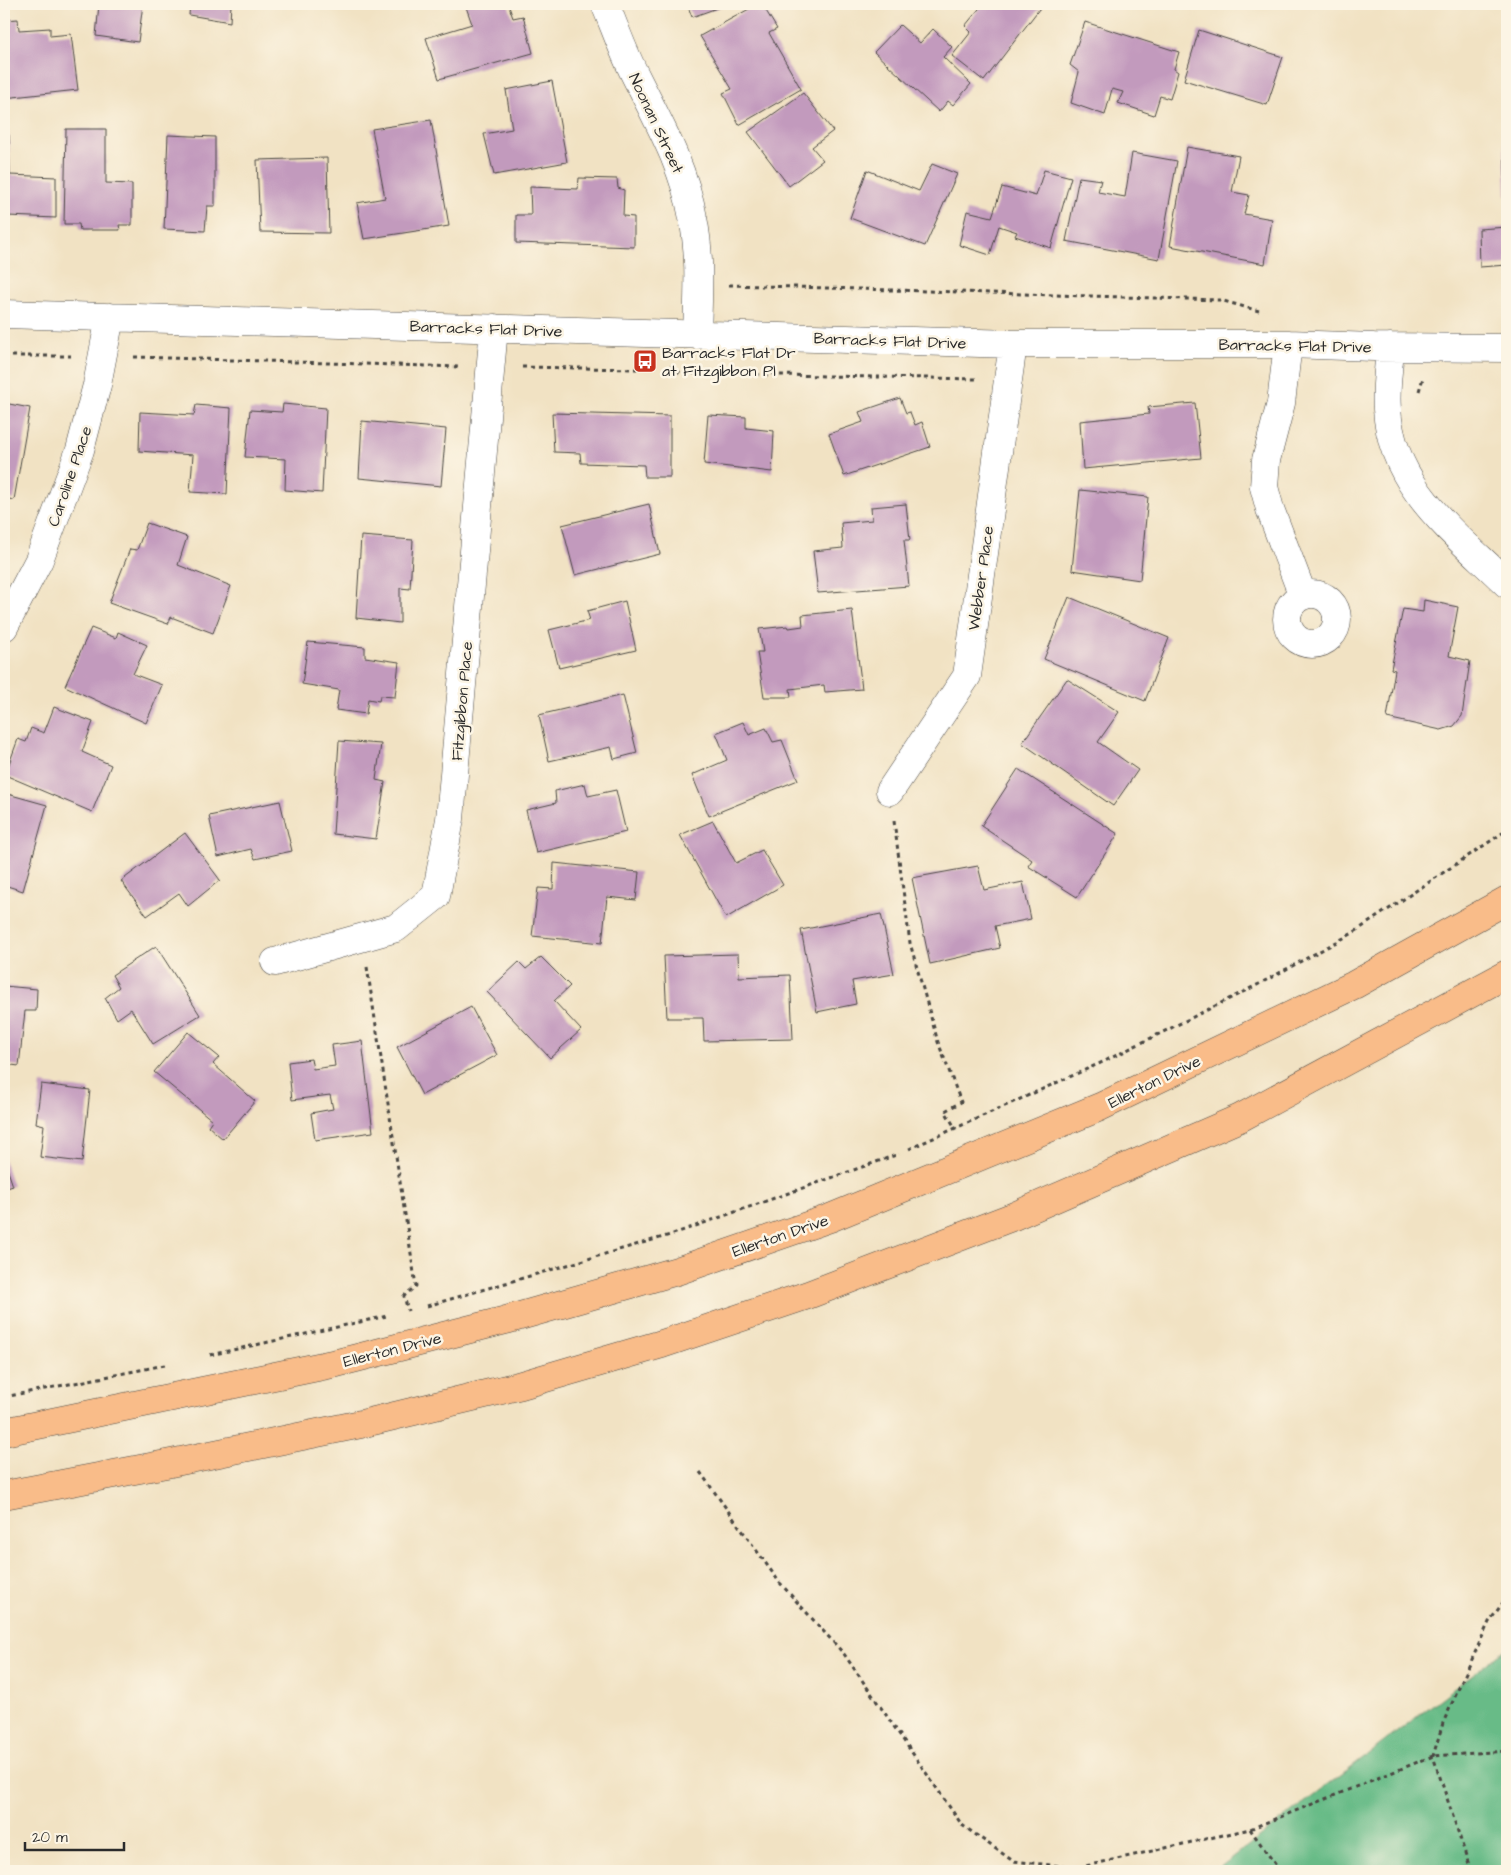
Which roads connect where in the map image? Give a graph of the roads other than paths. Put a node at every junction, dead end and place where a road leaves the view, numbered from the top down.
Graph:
1 (605, 4) edge
2 (4, 314) edge
3 (110, 317) junction
4 (494, 328) junction
5 (697, 335) junction
6 (1013, 344) junction
7 (1288, 344) junction
8 (1390, 347) junction
9 (1507, 348) edge
10 (1507, 584) edge
11 (1303, 596) dead end
12 (4, 627) edge
13 (890, 791) road end
14 (1507, 900) edge
15 (275, 962) dead end
16 (1507, 974) edge
17 (4, 1432) edge
18 (4, 1495) edge

1 - 5 street, Noonan Street
2 - 3 street, Barracks Flat Drive
3 - 4 street, Barracks Flat Drive
3 - 12 street, Caroline Place
4 - 5 street, Barracks Flat Drive
4 - 15 street, Fitzgibbon Place
5 - 6 street, Barracks Flat Drive
6 - 7 street, Barracks Flat Drive
6 - 13 street, Webber Place
7 - 8 street, Barracks Flat Drive
7 - 11 street
8 - 9 street, Barracks Flat Drive
8 - 10 street
14 - 17 main road, Ellerton Drive
16 - 18 main road

